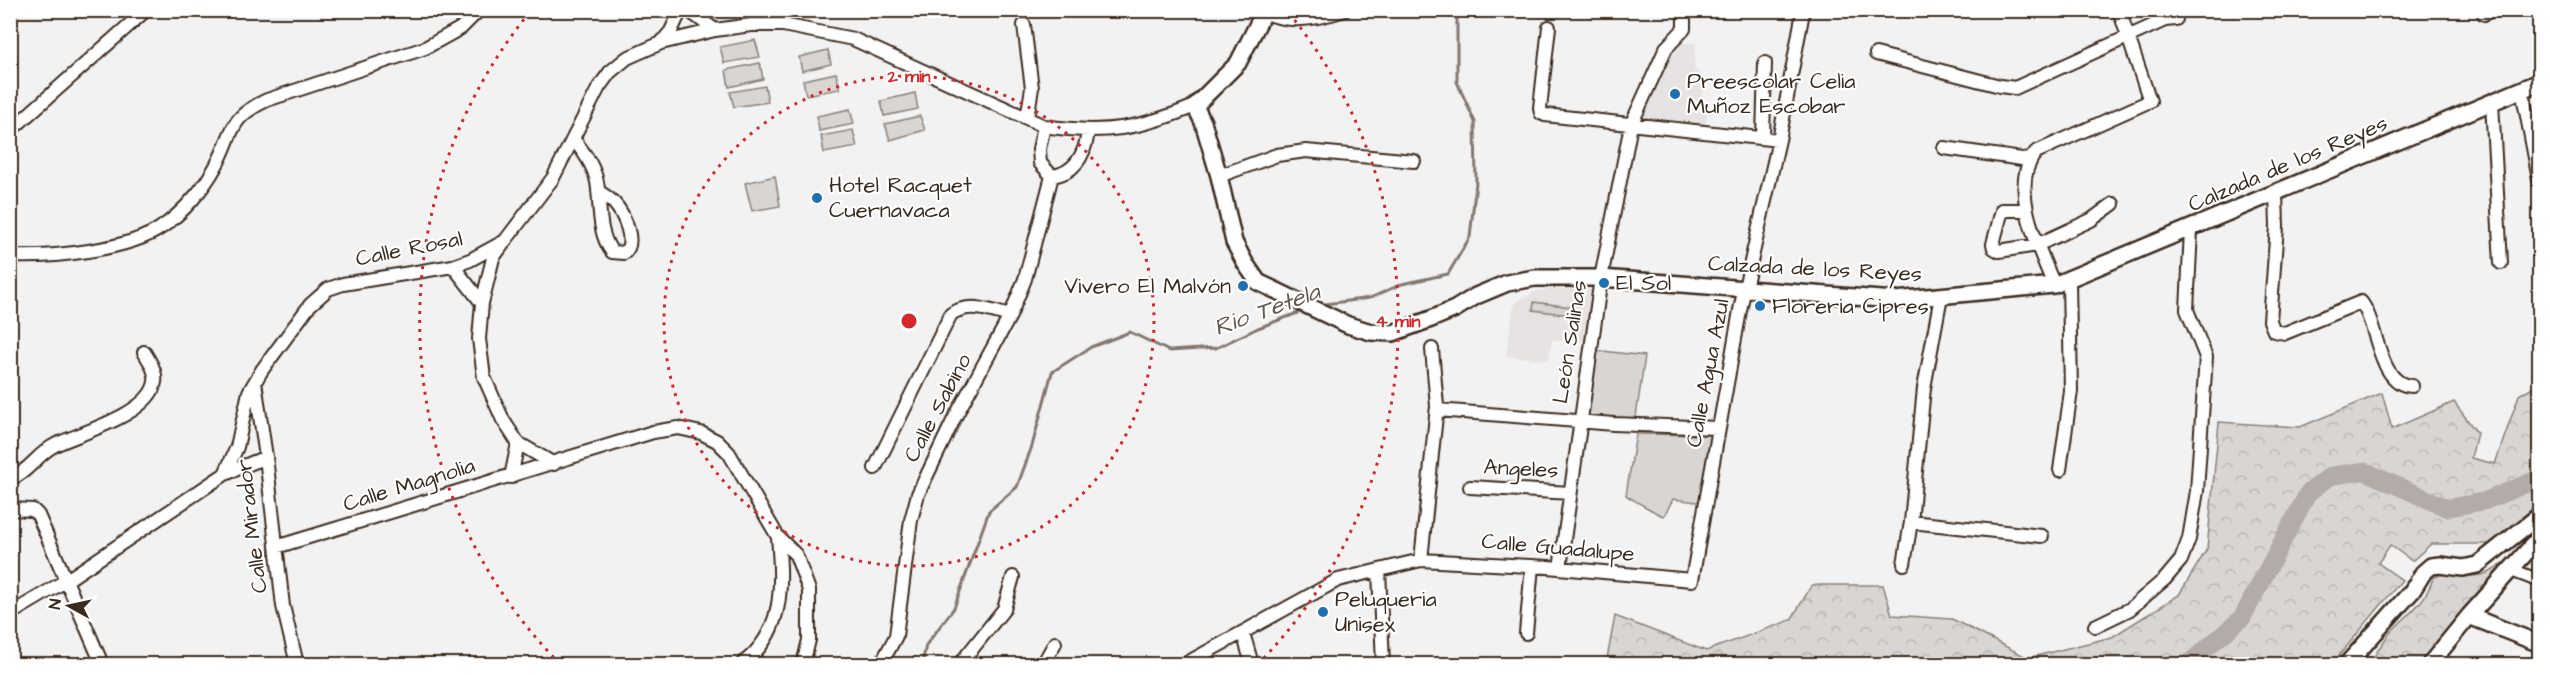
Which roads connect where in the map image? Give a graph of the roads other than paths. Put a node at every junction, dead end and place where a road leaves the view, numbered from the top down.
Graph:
1 (146, 10) edge
2 (479, 10) edge
3 (681, 10) edge
4 (688, 10) edge
5 (1345, 10) edge
6 (1684, 10) edge
7 (2119, 10) edge
8 (1265, 11) edge
9 (1803, 12) edge
10 (2176, 19) dead end
11 (1024, 25) dead end
12 (1549, 27) dead end
13 (715, 30) junction
14 (2127, 37) junction
15 (661, 43) junction
16 (1876, 54) dead end
17 (1765, 63) dead end
18 (2540, 82) edge
19 (2522, 90) junction
20 (2492, 103) junction
21 (1195, 106) junction
22 (1027, 118) junction
23 (1631, 125) junction
24 (1044, 126) junction
25 (10, 131) edge
26 (1088, 132) junction
27 (1763, 138) junction
28 (574, 140) junction
29 (1779, 140) junction
30 (1944, 148) dead end
31 (2029, 160) junction
32 (1414, 161) dead end
33 (1052, 176) junction
34 (1219, 176) junction
35 (2540, 184) edge
36 (598, 191) junction
37 (2276, 193) junction
38 (2113, 204) dead end
39 (2026, 210) junction
40 (2191, 230) junction
41 (505, 241) junction
42 (2037, 245) junction
43 (10, 256) edge
44 (2501, 262) dead end
45 (453, 266) junction
46 (1601, 278) junction
47 (2062, 283) junction
48 (1746, 288) junction
49 (1941, 296) junction
50 (482, 303) junction
51 (1010, 316) junction
52 (1432, 349) dead end
53 (144, 351) dead end
54 (255, 382) junction
55 (2412, 387) dead end
56 (1437, 410) junction
57 (1579, 422) junction
58 (1718, 428) junction
59 (518, 443) junction
60 (266, 457) junction
61 (554, 464) junction
62 (875, 468) dead end
63 (2060, 470) dead end
64 (225, 474) junction
65 (511, 477) junction
66 (10, 479) edge
67 (1470, 487) dead end
68 (1570, 493) junction
69 (10, 509) edge
70 (2540, 515) edge
71 (1911, 522) junction
72 (2042, 536) dead end
73 (778, 537) junction
74 (2540, 537) edge
75 (276, 547) junction
76 (1421, 560) junction
77 (1904, 564) dead end
78 (1532, 566) junction
79 (1560, 568) junction
80 (1379, 570) junction
81 (2511, 570) junction
82 (781, 573) junction
83 (803, 573) junction
84 (1013, 577) dead end
85 (67, 580) junction
86 (1692, 580) joint
87 (2540, 581) edge
88 (10, 614) edge
89 (2469, 616) junction
90 (2095, 626) dead end
91 (1243, 633) junction
92 (1526, 633) dead end
93 (1055, 643) dead end
94 (2540, 644) edge
95 (102, 664) edge
96 (297, 664) edge
97 (742, 664) edge
98 (803, 664) edge
99 (881, 664) edge
100 (960, 664) edge
101 (1043, 664) edge
102 (1185, 664) edge
103 (1252, 664) edge
104 (1383, 664) edge
105 (2348, 664) edge
106 (2430, 664) edge

1 - 25 street
2 - 43 street
3 - 15 street
4 - 13 street
5 - 8 street
6 - 23 street, León Salinas
7 - 14 street
8 - 21 street
9 - 29 street, Calle Agua Azul
10 - 14 street
11 - 22 street
12 - 23 street
13 - 15 street, Calle Rosal
13 - 22 street, Calle Rosal
14 - 16 street
14 - 31 street
15 - 28 street, Calle Rosal
17 - 27 street
18 - 19 street, Calzada de los Reyes
19 - 20 street, Calzada de los Reyes
19 - 35 street
20 - 37 street, Calzada de los Reyes
20 - 44 street
21 - 26 street, Calle Rosal
21 - 34 street, Calzada de los Reyes
22 - 24 street, Calle Rosal
23 - 27 street
23 - 46 street, León Salinas
24 - 26 street, Calle Rosal
24 - 33 street
26 - 33 street
27 - 29 street
28 - 36 street
28 - 41 street, Calle Rosal
29 - 48 street, Calle Agua Azul
30 - 31 street
31 - 39 street
32 - 34 street
33 - 51 street, Calle Sabino
34 - 46 street, Calzada de los Reyes
36 - 36 street
37 - 40 street, Calzada de los Reyes
37 - 55 street
38 - 42 street
39 - 42 street
39 - 42 street
40 - 47 street, Calzada de los Reyes
40 - 90 street
41 - 45 street, Calle Rosal
41 - 50 street
42 - 47 street
45 - 50 street
45 - 54 street, Calle Rosal
46 - 48 street, Calzada de los Reyes
46 - 57 street, León Salinas
47 - 49 street, Calzada de los Reyes
47 - 63 street
48 - 49 street, Calzada de los Reyes
48 - 58 street, Calle Agua Azul
49 - 71 street
50 - 59 street
51 - 62 street
51 - 99 street, Calle Sabino
52 - 56 street
53 - 66 street
54 - 60 street, Calle Mirador
54 - 64 street, Calle Rosal
56 - 57 street
56 - 76 street
57 - 58 street
57 - 68 street, León Salinas
58 - 86 street, Calle Agua Azul
59 - 61 street
59 - 65 street
60 - 64 street
60 - 75 street, Calle Mirador
61 - 65 street, Calle Magnolia
61 - 73 street, Calle Magnolia
64 - 85 street
65 - 75 street, Calle Magnolia
67 - 68 street, Angeles
68 - 79 street, León Salinas
69 - 85 street
70 - 105 street
71 - 72 street
71 - 77 street
73 - 82 street
73 - 83 street
74 - 81 street
75 - 96 street, Calle Mirador
76 - 78 street, Calle Guadalupe
76 - 80 street, Calle Guadalupe
78 - 79 street, Calle Guadalupe
78 - 92 street
79 - 86 street, Calle Guadalupe
80 - 91 street, Calle Guadalupe
80 - 104 street
81 - 87 street
81 - 89 street
82 - 83 street
82 - 97 street
83 - 98 street
84 - 100 street
85 - 88 street
85 - 95 street
89 - 94 street
89 - 106 street
91 - 102 street, Calle Guadalupe
91 - 103 street
93 - 101 street

